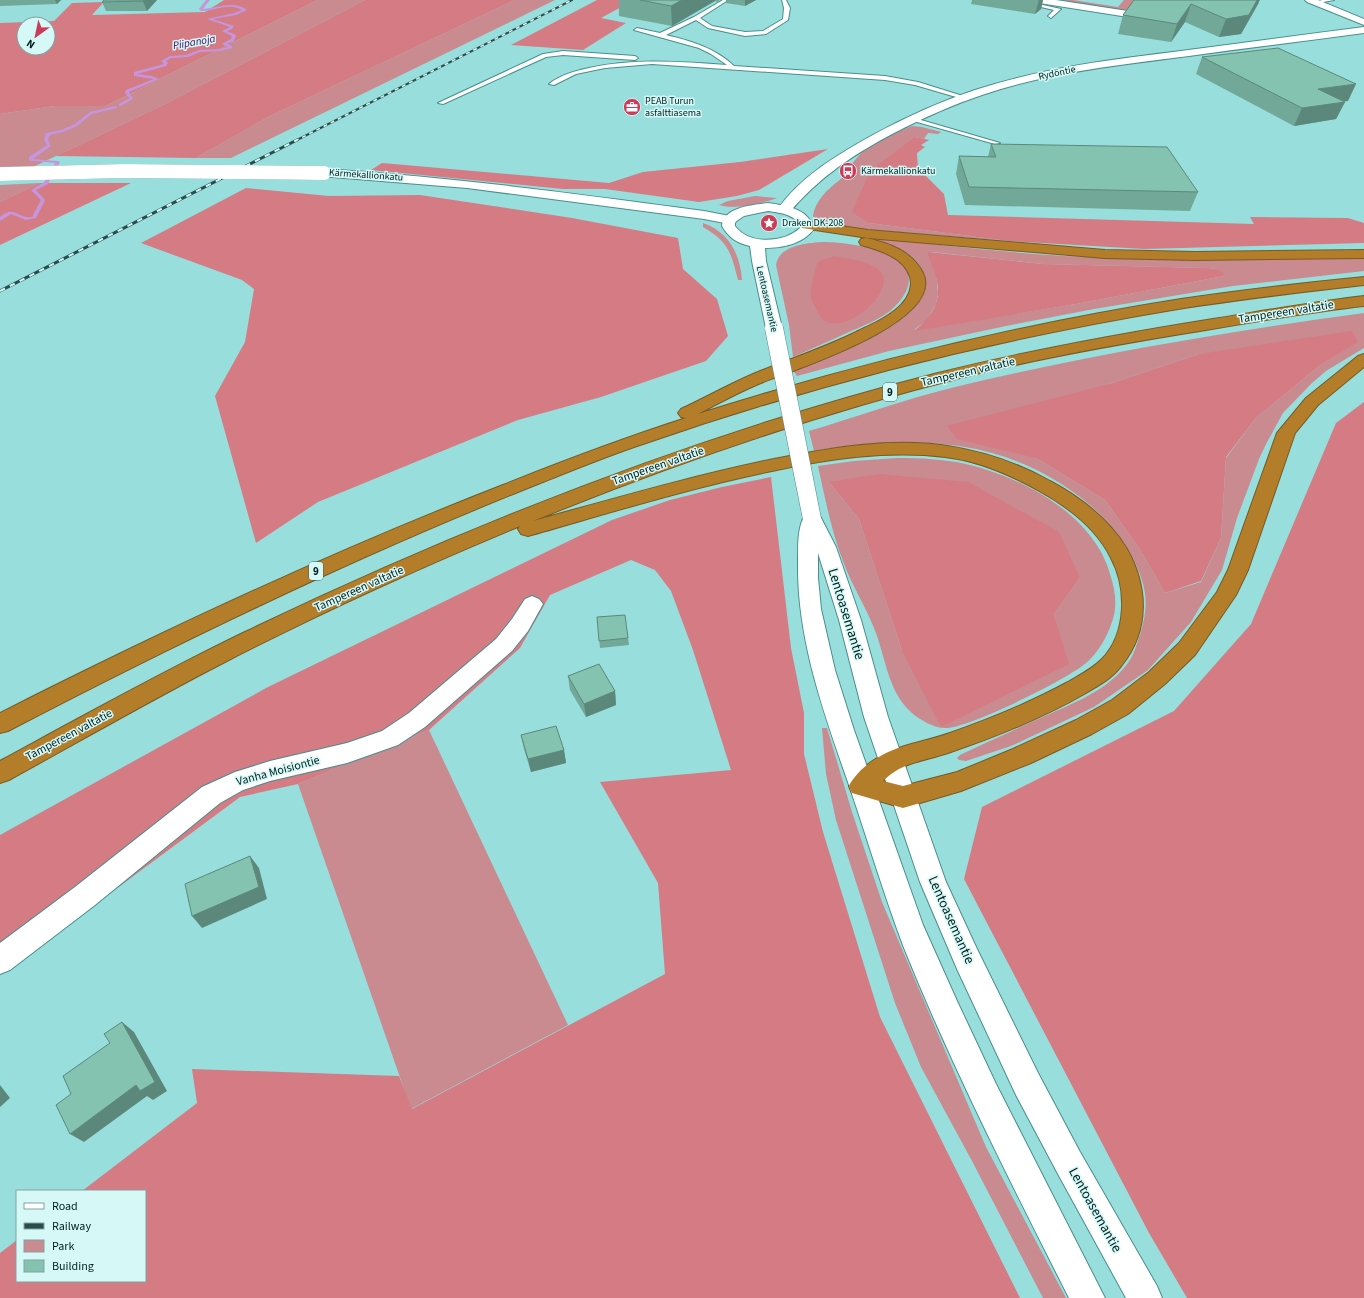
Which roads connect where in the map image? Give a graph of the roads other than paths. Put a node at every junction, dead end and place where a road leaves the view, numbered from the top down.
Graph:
1 (726, 0) edge
2 (784, 0) edge
3 (1012, 0) edge
4 (1039, 0) edge
5 (1332, 0) edge
6 (1314, 1) edge
7 (1128, 14) edge
8 (1051, 16) dead end
9 (696, 18) junction
10 (1364, 22) edge
11 (637, 30) dead end
12 (1364, 30) edge
13 (661, 35) junction
14 (652, 62) junction
15 (732, 67) junction
16 (552, 84) dead end
17 (963, 97) junction
18 (441, 103) dead end
19 (912, 119) junction
20 (997, 143) edge
21 (0, 174) edge
22 (784, 210) junction
23 (730, 220) junction
24 (802, 232) junction
25 (757, 243) junction
26 (1364, 254) edge
27 (1364, 281) edge
28 (1364, 301) edge
29 (1364, 359) edge
30 (640, 438) junction
31 (812, 519) junction
32 (436, 554) junction
33 (532, 604) dead end
34 (0, 724) edge
35 (891, 760) junction
36 (0, 773) edge
37 (861, 786) junction
38 (903, 797) junction
39 (0, 960) edge
40 (1088, 1298) edge
41 (1145, 1298) edge

1 - 9 lane
2 - 9 lane
3 - 8 lane
4 - 7 street
5 - 6 lane
6 - 10 street
9 - 13 lane
11 - 13 lane
12 - 17 street, Rydöntie
13 - 15 lane
14 - 15 lane
14 - 16 lane
14 - 18 lane
15 - 17 lane
17 - 19 street, Rydöntie
19 - 20 lane
19 - 22 street, Rydöntie
21 - 23 street, Kärmekallionkatu, bridge
22 - 23 street
22 - 24 street
23 - 25 street
24 - 25 street
24 - 26 highway
24 - 30 highway
25 - 31 street, Lentoasemantie, bridge
27 - 30 highway, Tampereen valtatie / 9
28 - 32 highway, Tampereen valtatie / 9
29 - 38 highway
30 - 34 highway, Tampereen valtatie / 9
31 - 35 street, Lentoasemantie
31 - 37 street, Lentoasemantie
32 - 35 highway
32 - 36 highway, Tampereen valtatie / 9
33 - 39 street, Vanha Moisiontie
35 - 37 highway
35 - 38 street, Lentoasemantie
37 - 38 highway
37 - 40 street, Lentoasemantie
38 - 41 street, Lentoasemantie

